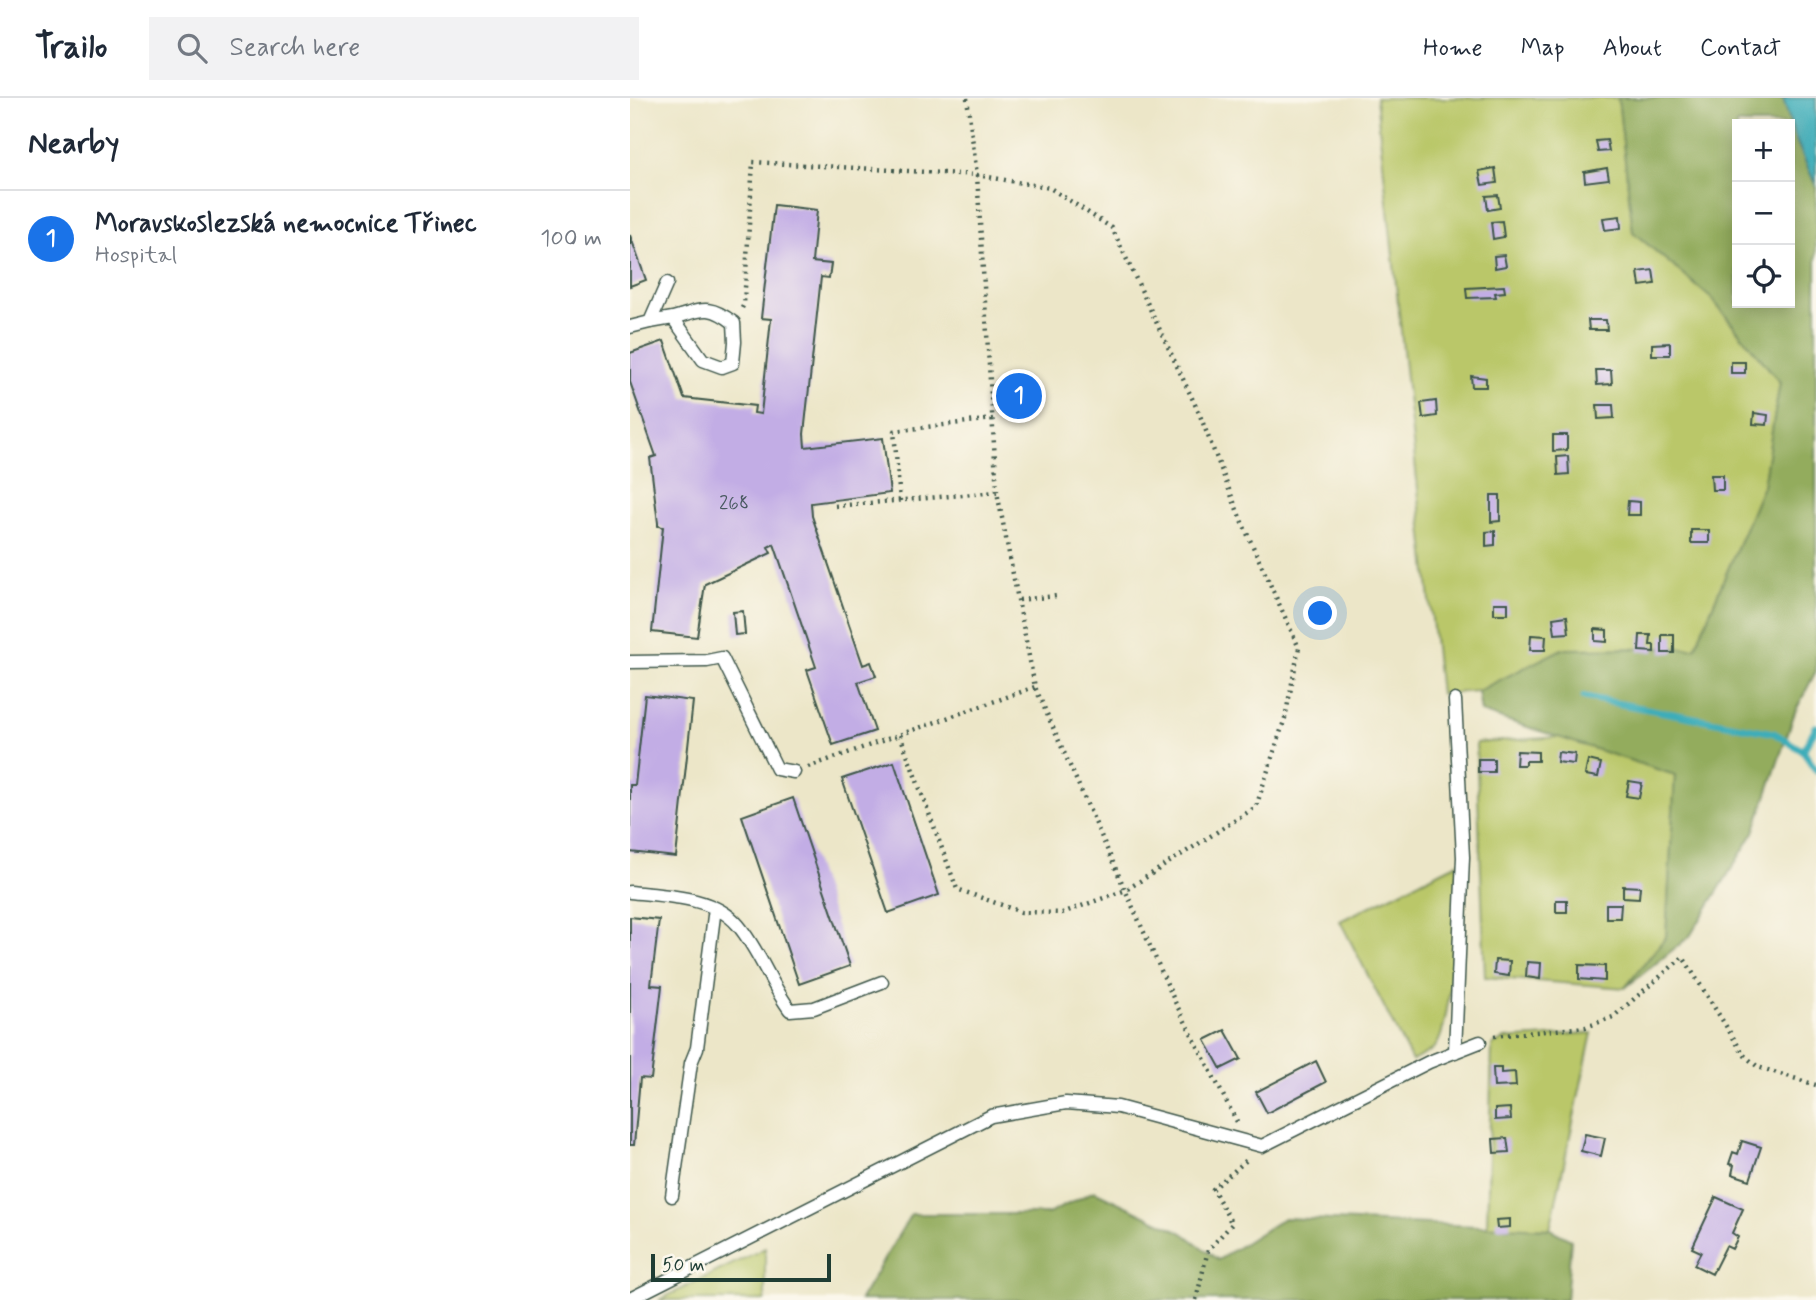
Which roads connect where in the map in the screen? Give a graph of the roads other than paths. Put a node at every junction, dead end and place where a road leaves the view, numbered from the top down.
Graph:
1 (667, 283) dead end
2 (673, 318) junction
3 (650, 322) junction
4 (630, 327) edge
5 (630, 662) edge
6 (1455, 700) dead end
7 (794, 772) road end
8 (630, 892) edge
9 (715, 908) junction
10 (883, 982) dead end
11 (1480, 1042) road end
12 (1455, 1052) junction
13 (672, 1196) dead end
14 (630, 1299) edge

1 - 3 lane
2 - 2 lane
2 - 3 lane
3 - 4 lane
5 - 7 lane
6 - 12 lane
8 - 9 lane
9 - 10 lane
9 - 13 lane
11 - 12 lane
12 - 14 lane

